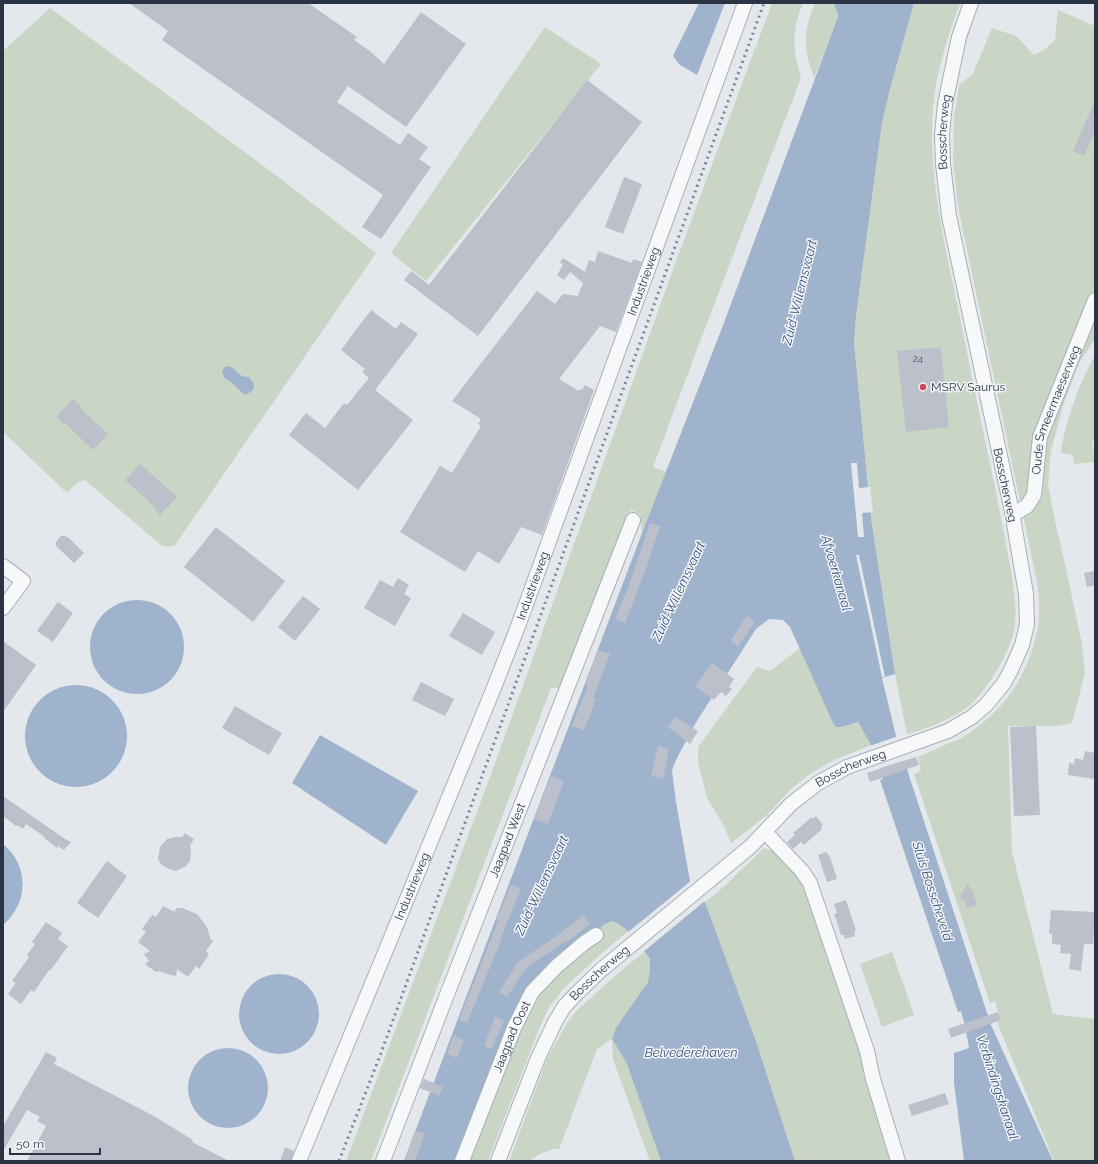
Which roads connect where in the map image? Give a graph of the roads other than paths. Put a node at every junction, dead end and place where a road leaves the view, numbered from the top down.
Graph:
1 (745, 3) edge
2 (971, 3) edge
3 (1095, 300) edge
4 (1012, 512) junction
5 (634, 520) dead end
6 (3, 566) edge
7 (3, 608) edge
8 (765, 832) junction
9 (596, 936) dead end
10 (299, 1161) edge
11 (383, 1161) edge
12 (462, 1161) edge
13 (498, 1161) edge
14 (898, 1161) edge

1 - 10 street, Industrieweg
2 - 4 street, Bosscherweg
3 - 4 street, Oude Smeermaeserweg
4 - 8 street, Bosscherweg
5 - 11 street, Jaagpad West
6 - 7 street
8 - 13 street, Bosscherweg
8 - 14 street
9 - 12 street, Jaagpad Oost

